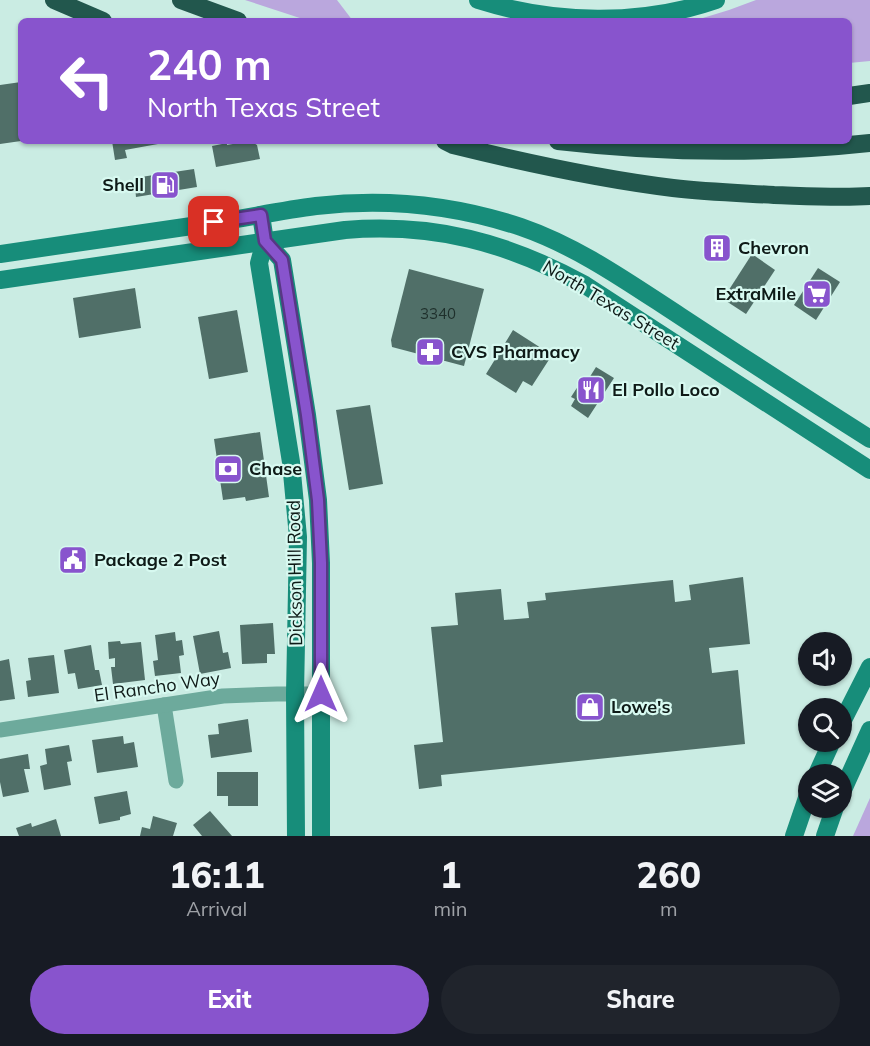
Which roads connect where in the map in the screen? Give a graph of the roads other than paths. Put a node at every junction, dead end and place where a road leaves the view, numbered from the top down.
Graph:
1 (54, 0) edge
2 (181, 0) edge
3 (478, 0) edge
4 (716, 0) edge
5 (96, 18) edge
6 (230, 18) edge
7 (870, 93) edge
8 (852, 96) edge
9 (870, 143) edge
10 (450, 144) edge
11 (594, 144) edge
12 (870, 196) edge
13 (261, 215) junction
14 (265, 241) junction
15 (0, 254) edge
16 (0, 280) edge
17 (870, 440) edge
18 (870, 470) edge
19 (870, 667) edge
20 (295, 694) junction
21 (321, 694) junction
22 (852, 702) edge
23 (164, 705) junction
24 (0, 730) edge
25 (870, 730) edge
26 (852, 770) edge
27 (176, 781) dead end
28 (800, 818) edge
29 (831, 818) edge
30 (296, 836) edge
31 (321, 836) edge
32 (794, 836) edge
33 (825, 836) edge

1 - 5 highway
2 - 6 highway
3 - 4 main road
7 - 8 highway
9 - 11 highway
10 - 12 highway
13 - 14 main road, Dickson Hill Road
13 - 15 main road, North Texas Street
13 - 17 main road, North Texas Street
14 - 16 main road, North Texas Street
14 - 18 main road, North Texas Street
14 - 20 main road, Dickson Hill Road
14 - 21 main road, Dickson Hill Road
19 - 22 main road
20 - 21 street, El Rancho Way
20 - 23 street, El Rancho Way
20 - 30 main road, Dickson Hill Road
21 - 31 main road, Dickson Hill Road
23 - 24 street, El Rancho Way
23 - 27 street
25 - 26 main road
28 - 32 main road
29 - 33 main road

